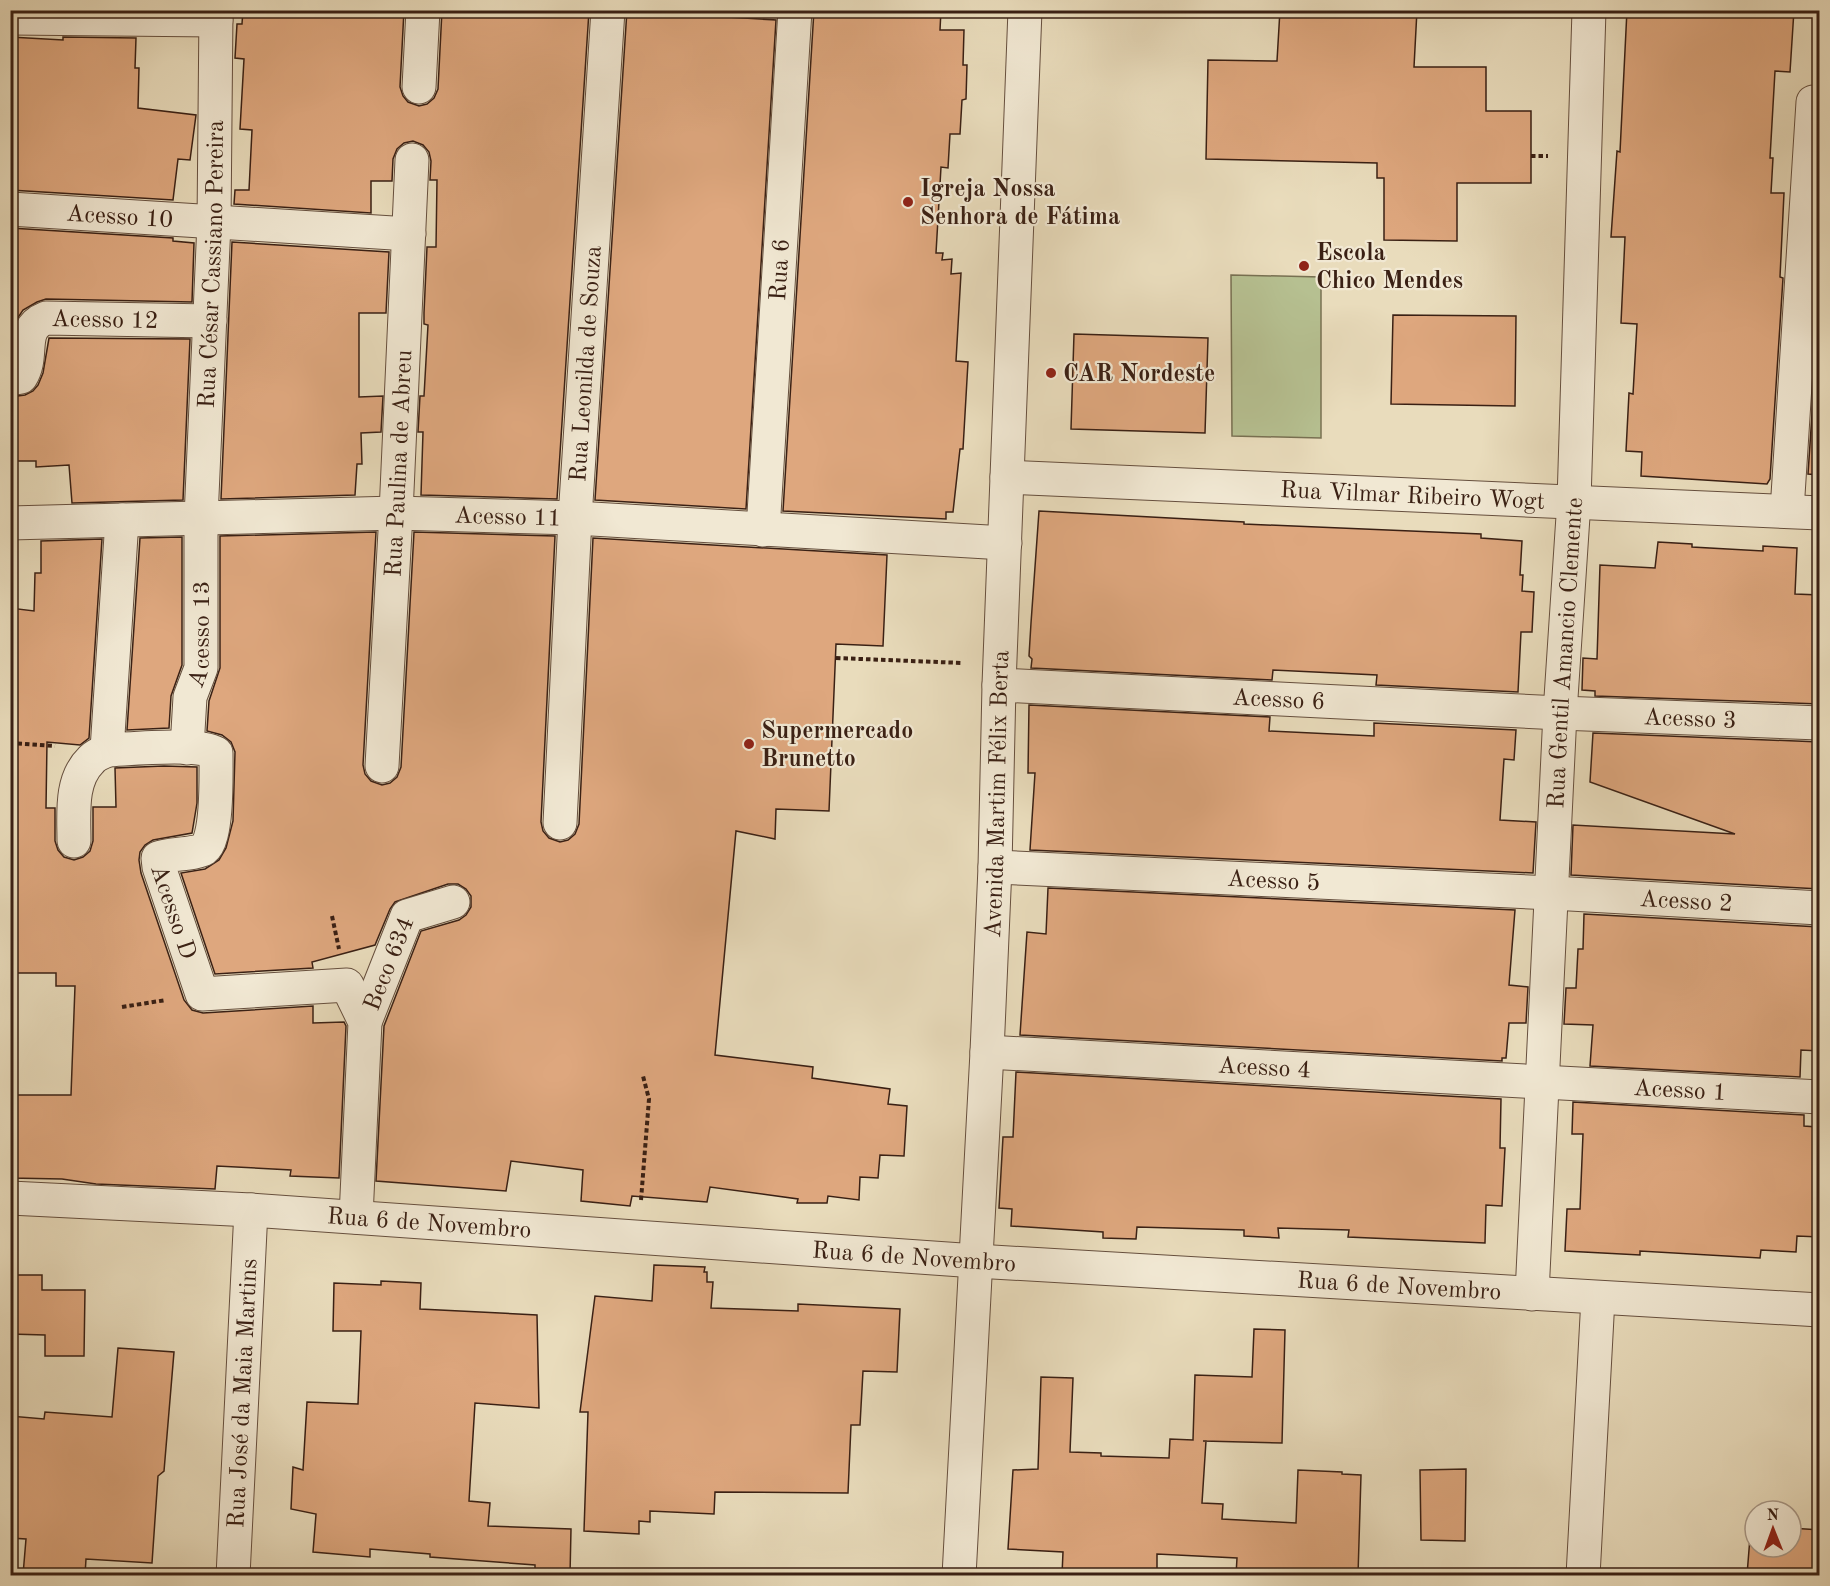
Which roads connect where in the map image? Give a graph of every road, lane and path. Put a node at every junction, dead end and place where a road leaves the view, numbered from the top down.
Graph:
1 (423, 10) edge
2 (608, 10) edge
3 (795, 10) edge
4 (1025, 10) edge
5 (1589, 10) edge
6 (216, 15) edge
7 (10, 18) edge
8 (419, 87) dead end
9 (1813, 102) dead end
10 (412, 160) dead end
11 (10, 208) edge
12 (214, 223) junction
13 (409, 234) junction
14 (210, 321) junction
15 (10, 379) edge
16 (1007, 477) junction
17 (1574, 501) junction
18 (1787, 511) junction
19 (396, 513) junction
20 (1820, 513) edge
21 (201, 518) junction
22 (575, 518) junction
23 (122, 520) junction
24 (10, 523) edge
25 (763, 530) junction
26 (1005, 543) junction
27 (836, 658) dead end
28 (1000, 675) junction
29 (1560, 713) junction
30 (1820, 723) edge
31 (187, 748) junction
32 (107, 750) junction
33 (382, 766) dead end
34 (560, 823) dead end
35 (74, 841) dead end
36 (995, 867) junction
37 (1552, 893) junction
38 (453, 902) dead end
39 (1820, 908) edge
40 (202, 994) junction
41 (122, 1007) dead end
42 (365, 1022) junction
43 (987, 1052) junction
44 (643, 1076) dead end
45 (1542, 1081) junction
46 (1820, 1097) edge
47 (10, 1198) edge
48 (251, 1210) junction
49 (356, 1217) junction
50 (638, 1237) junction
51 (976, 1260) junction
52 (1532, 1294) junction
53 (1598, 1298) junction
54 (1820, 1310) edge
55 (233, 1575) edge
56 (959, 1575) edge
57 (1583, 1575) edge

1 - 8 street
2 - 22 street, Rua Leonilda de Souza
3 - 25 street, Rua 6
4 - 16 street, Avenida Martim Félix Berta
5 - 17 street, Rua Gentil Amancio Clemente
6 - 7 street
6 - 12 street, Rua César Cassiano Pereira
9 - 18 street
10 - 13 street, Rua Paulina de Abreu
11 - 12 street, Acesso 10
12 - 13 street, Acesso 10
12 - 14 street, Rua César Cassiano Pereira
13 - 19 street, Rua Paulina de Abreu
14 - 15 street, Acesso 12
14 - 21 street, Rua César Cassiano Pereira
16 - 17 street, Rua Vilmar Ribeiro Wogt
16 - 26 street, Avenida Martim Félix Berta
17 - 18 street, Rua Vilmar Ribeiro Wogt
17 - 29 street, Rua Gentil Amancio Clemente
18 - 20 street, Rua Vilmar Ribeiro Wogt
19 - 21 street, Acesso 11
19 - 22 street, Acesso 11
19 - 33 street, Rua Paulina de Abreu
21 - 23 street, Acesso 11
21 - 31 street, Acesso 13
22 - 25 street, Acesso 11
22 - 34 street, Rua Leonilda de Souza
23 - 24 street, Acesso 11
23 - 32 street
25 - 26 street, Acesso 11
26 - 28 street, Avenida Martim Félix Berta
27 - 28 path
28 - 29 street, Acesso 6
28 - 36 street, Avenida Martim Félix Berta
29 - 30 street, Acesso 3
29 - 37 street, Rua Gentil Amancio Clemente
31 - 32 street, Acesso D
31 - 40 street, Acesso D
32 - 35 street
36 - 37 street, Acesso 5
36 - 43 street, Avenida Martim Félix Berta
37 - 39 street, Acesso 2
37 - 45 street, Rua Gentil Amancio Clemente
38 - 42 street, Beco 634
40 - 41 path
40 - 42 street, Acesso D
42 - 49 street, Acesso D
43 - 45 street, Acesso 4
43 - 51 street, Avenida Martim Félix Berta
44 - 50 path
45 - 46 street, Acesso 1
45 - 52 street, Rua Gentil Amancio Clemente
47 - 48 street, Rua 6 de Novembro
48 - 49 street, Rua 6 de Novembro
48 - 55 street, Rua José da Maia Martins
49 - 50 street, Rua 6 de Novembro
50 - 51 street, Rua 6 de Novembro
51 - 52 street, Rua 6 de Novembro
51 - 56 street, Avenida Martim Félix Berta
52 - 53 street, Rua 6 de Novembro
53 - 54 street, Rua 6 de Novembro
53 - 57 street

